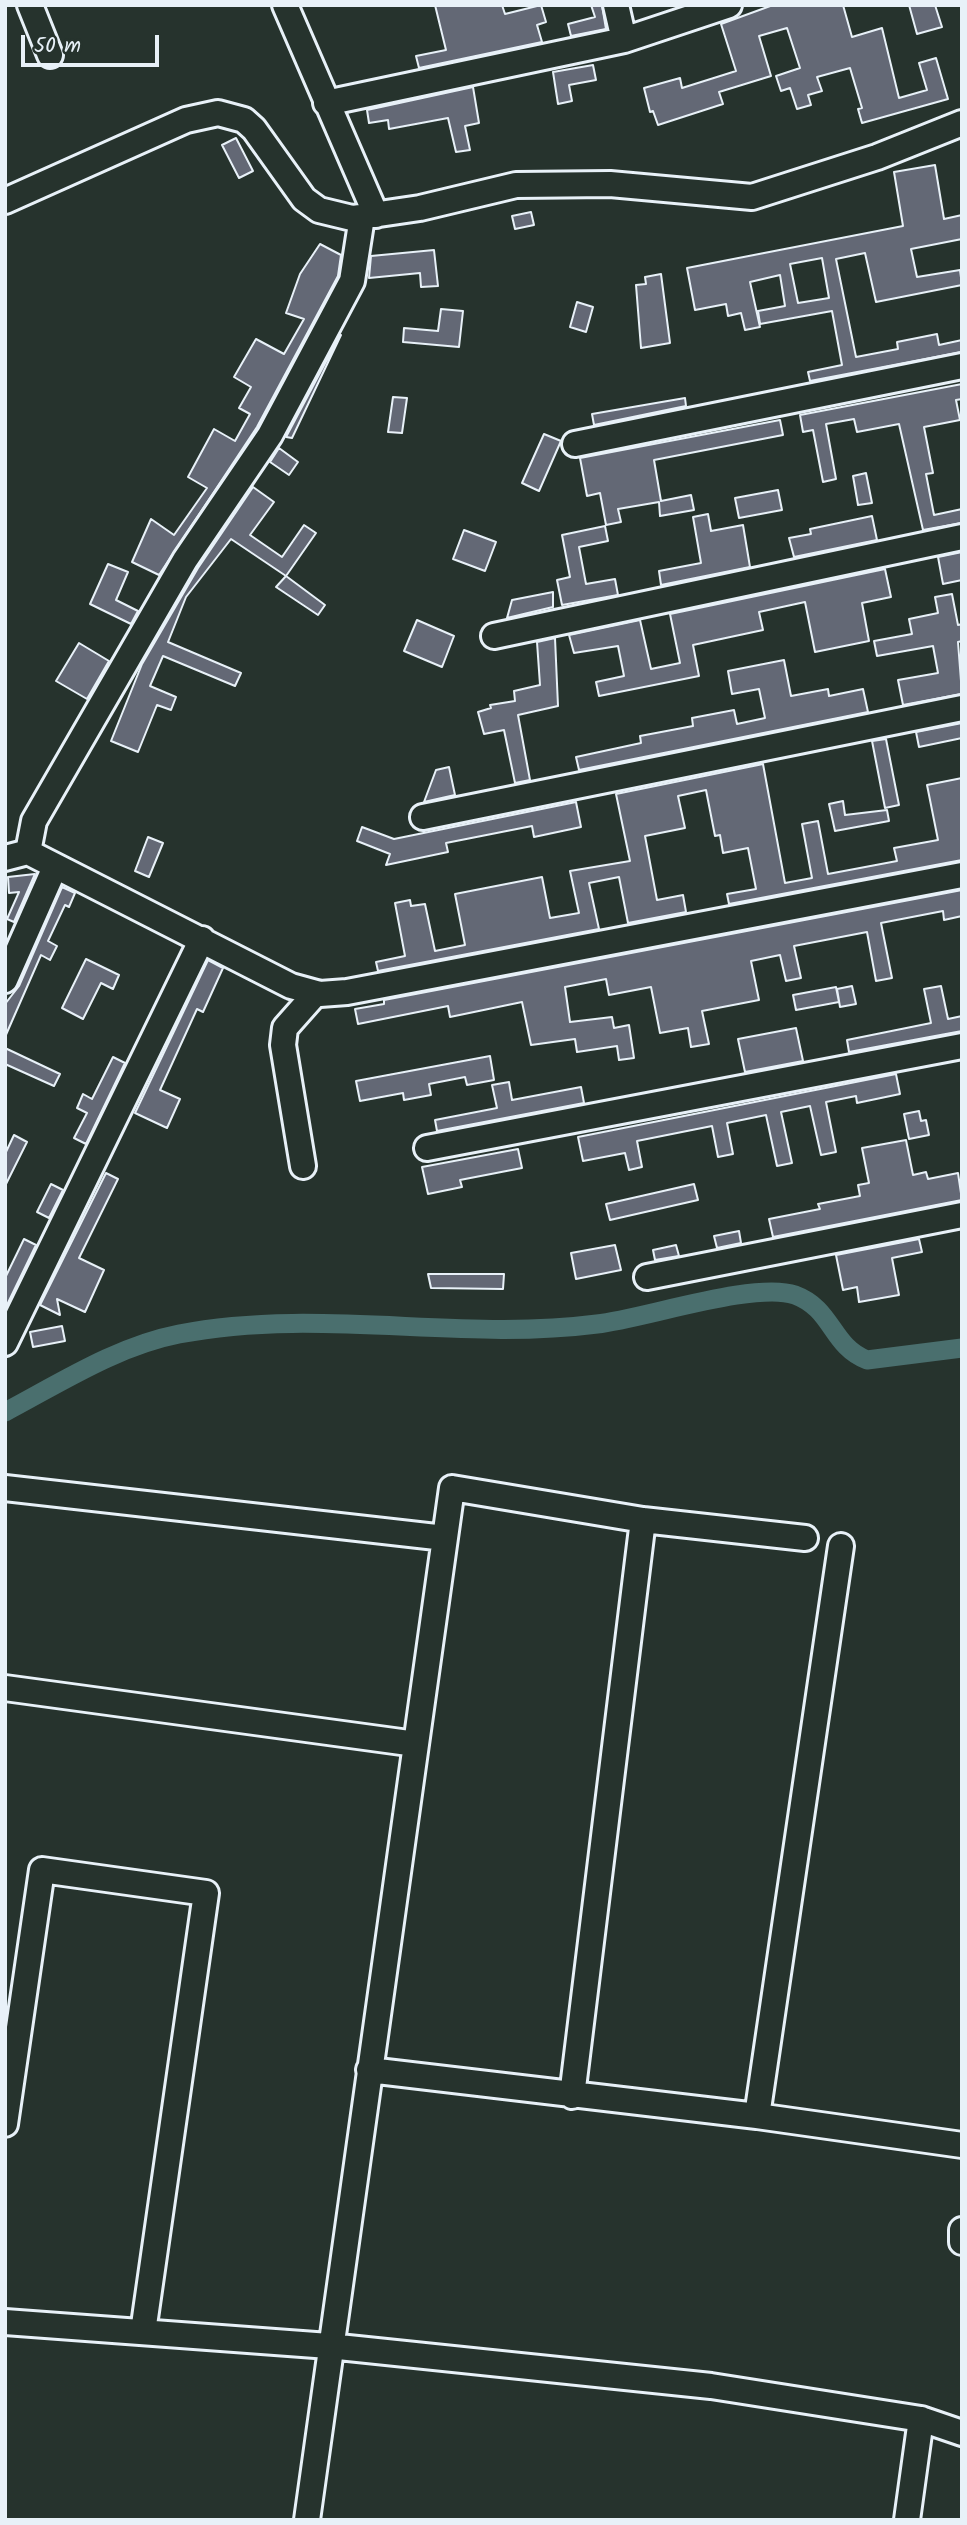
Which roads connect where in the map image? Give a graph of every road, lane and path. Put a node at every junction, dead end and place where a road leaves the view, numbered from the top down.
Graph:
1 (30, 5) edge
2 (285, 5) edge
3 (729, 5) edge
4 (622, 18) edge
5 (50, 55) dead end
6 (326, 103) junction
7 (962, 123) edge
8 (5, 201) edge
9 (369, 216) junction
10 (962, 366) edge
11 (575, 444) dead end
12 (962, 537) edge
13 (494, 636) dead end
14 (962, 708) edge
15 (423, 817) dead end
16 (17, 855) edge
17 (55, 867) junction
18 (962, 875) edge
19 (202, 939) junction
20 (5, 980) edge
21 (316, 993) junction
22 (962, 1046) edge
23 (427, 1148) dead end
24 (303, 1166) dead end
25 (962, 1215) edge
26 (647, 1277) dead end
27 (5, 1343) edge
28 (5, 1488) edge
29 (643, 1520) junction
30 (445, 1538) junction
31 (805, 1538) dead end
32 (841, 1546) dead end
33 (5, 1688) edge
34 (416, 1744) junction
35 (369, 2070) junction
36 (572, 2096) junction
37 (757, 2116) junction
38 (5, 2124) edge
39 (962, 2145) edge
40 (962, 2230) edge
41 (962, 2242) edge
42 (5, 2322) edge
43 (143, 2332) junction
44 (329, 2346) junction
45 (921, 2419) junction
46 (961, 2430) edge
47 (307, 2520) edge
48 (907, 2520) edge

1 - 5 street
2 - 6 street
3 - 4 street
4 - 6 street
6 - 9 street
7 - 9 street
8 - 9 street
9 - 16 street
10 - 11 street
12 - 13 street
14 - 15 street
16 - 17 street
17 - 19 street
17 - 20 street
18 - 21 street
19 - 21 street
19 - 27 street
21 - 24 street
22 - 23 street
25 - 26 street
28 - 30 street
29 - 30 street
29 - 31 street
29 - 36 street
30 - 34 street
32 - 37 street
33 - 34 street
34 - 35 street
35 - 36 street
35 - 44 street
36 - 37 street
37 - 39 street
38 - 43 street
40 - 41 street
42 - 43 street
43 - 44 street
44 - 45 street
44 - 47 street
45 - 46 street
45 - 48 street

